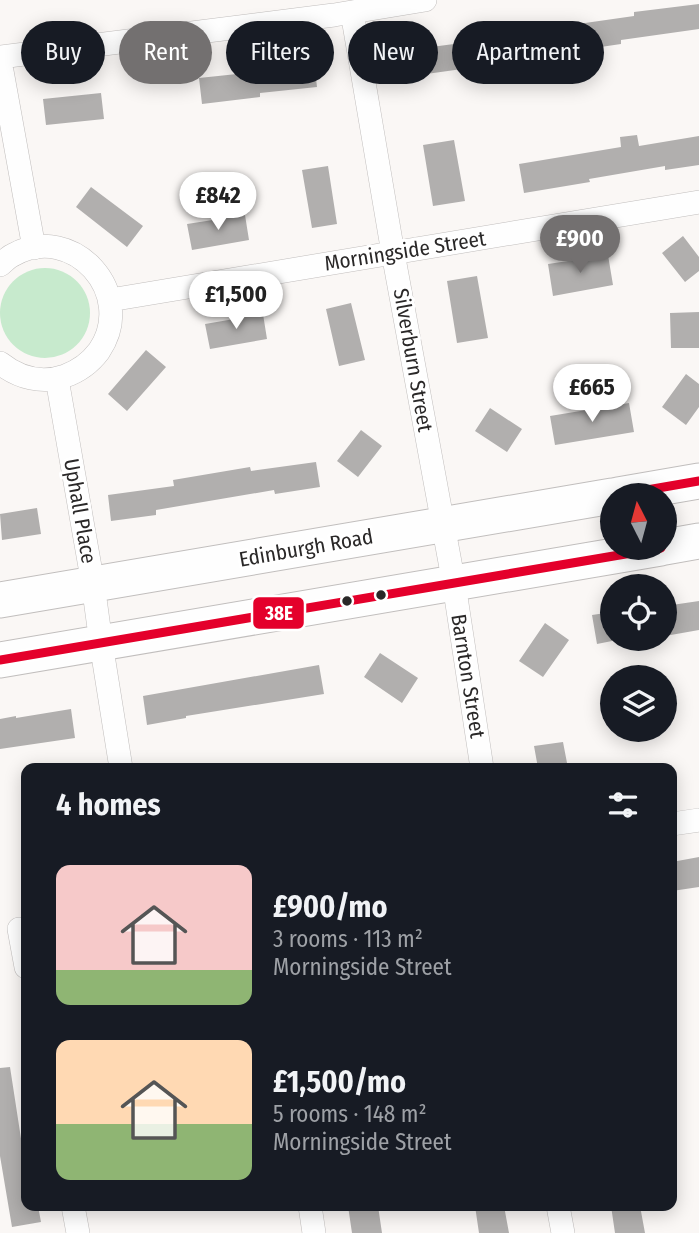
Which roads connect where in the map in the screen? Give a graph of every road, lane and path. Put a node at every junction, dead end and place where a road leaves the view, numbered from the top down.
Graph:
1 (425, 0) edge
2 (338, 9) edge
3 (0, 59) edge
4 (699, 202) edge
5 (34, 248) junction
6 (393, 253) junction
7 (0, 265) edge
8 (110, 300) junction
9 (0, 363) edge
10 (57, 379) junction
11 (699, 481) edge
12 (677, 485) edge
13 (600, 498) edge
14 (443, 526) junction
15 (699, 541) edge
16 (677, 545) edge
17 (600, 558) edge
18 (93, 584) junction
19 (454, 584) junction
20 (0, 600) edge
21 (101, 643) junction
22 (0, 660) edge
23 (120, 763) edge
24 (481, 763) edge
25 (699, 820) edge
26 (677, 823) edge
27 (15, 929) edge
28 (21, 950) edge
29 (74, 1211) edge
30 (311, 1211) edge
31 (559, 1211) edge
32 (78, 1233) edge
33 (314, 1233) edge
34 (563, 1233) edge

1 - 2 street
2 - 3 street
2 - 6 street, Silverburn Street
3 - 5 street
4 - 6 street, Morningside Street
5 - 7 street
5 - 8 street
6 - 8 street, Morningside Street
6 - 14 street, Silverburn Street
8 - 10 street
9 - 10 street
10 - 18 street, Uphall Place
11 - 12 main road
13 - 14 main road, Edinburgh Road
14 - 18 main road, Edinburgh Road
14 - 19 street, Silverburn Street
15 - 16 main road
17 - 19 main road
18 - 20 main road, Edinburgh Road
18 - 21 street, Uphall Place
19 - 21 main road
19 - 24 street, Barnton Street
21 - 22 main road
21 - 23 street, Uphall Place
25 - 26 street
27 - 28 street
29 - 32 street
30 - 33 street
31 - 34 street

